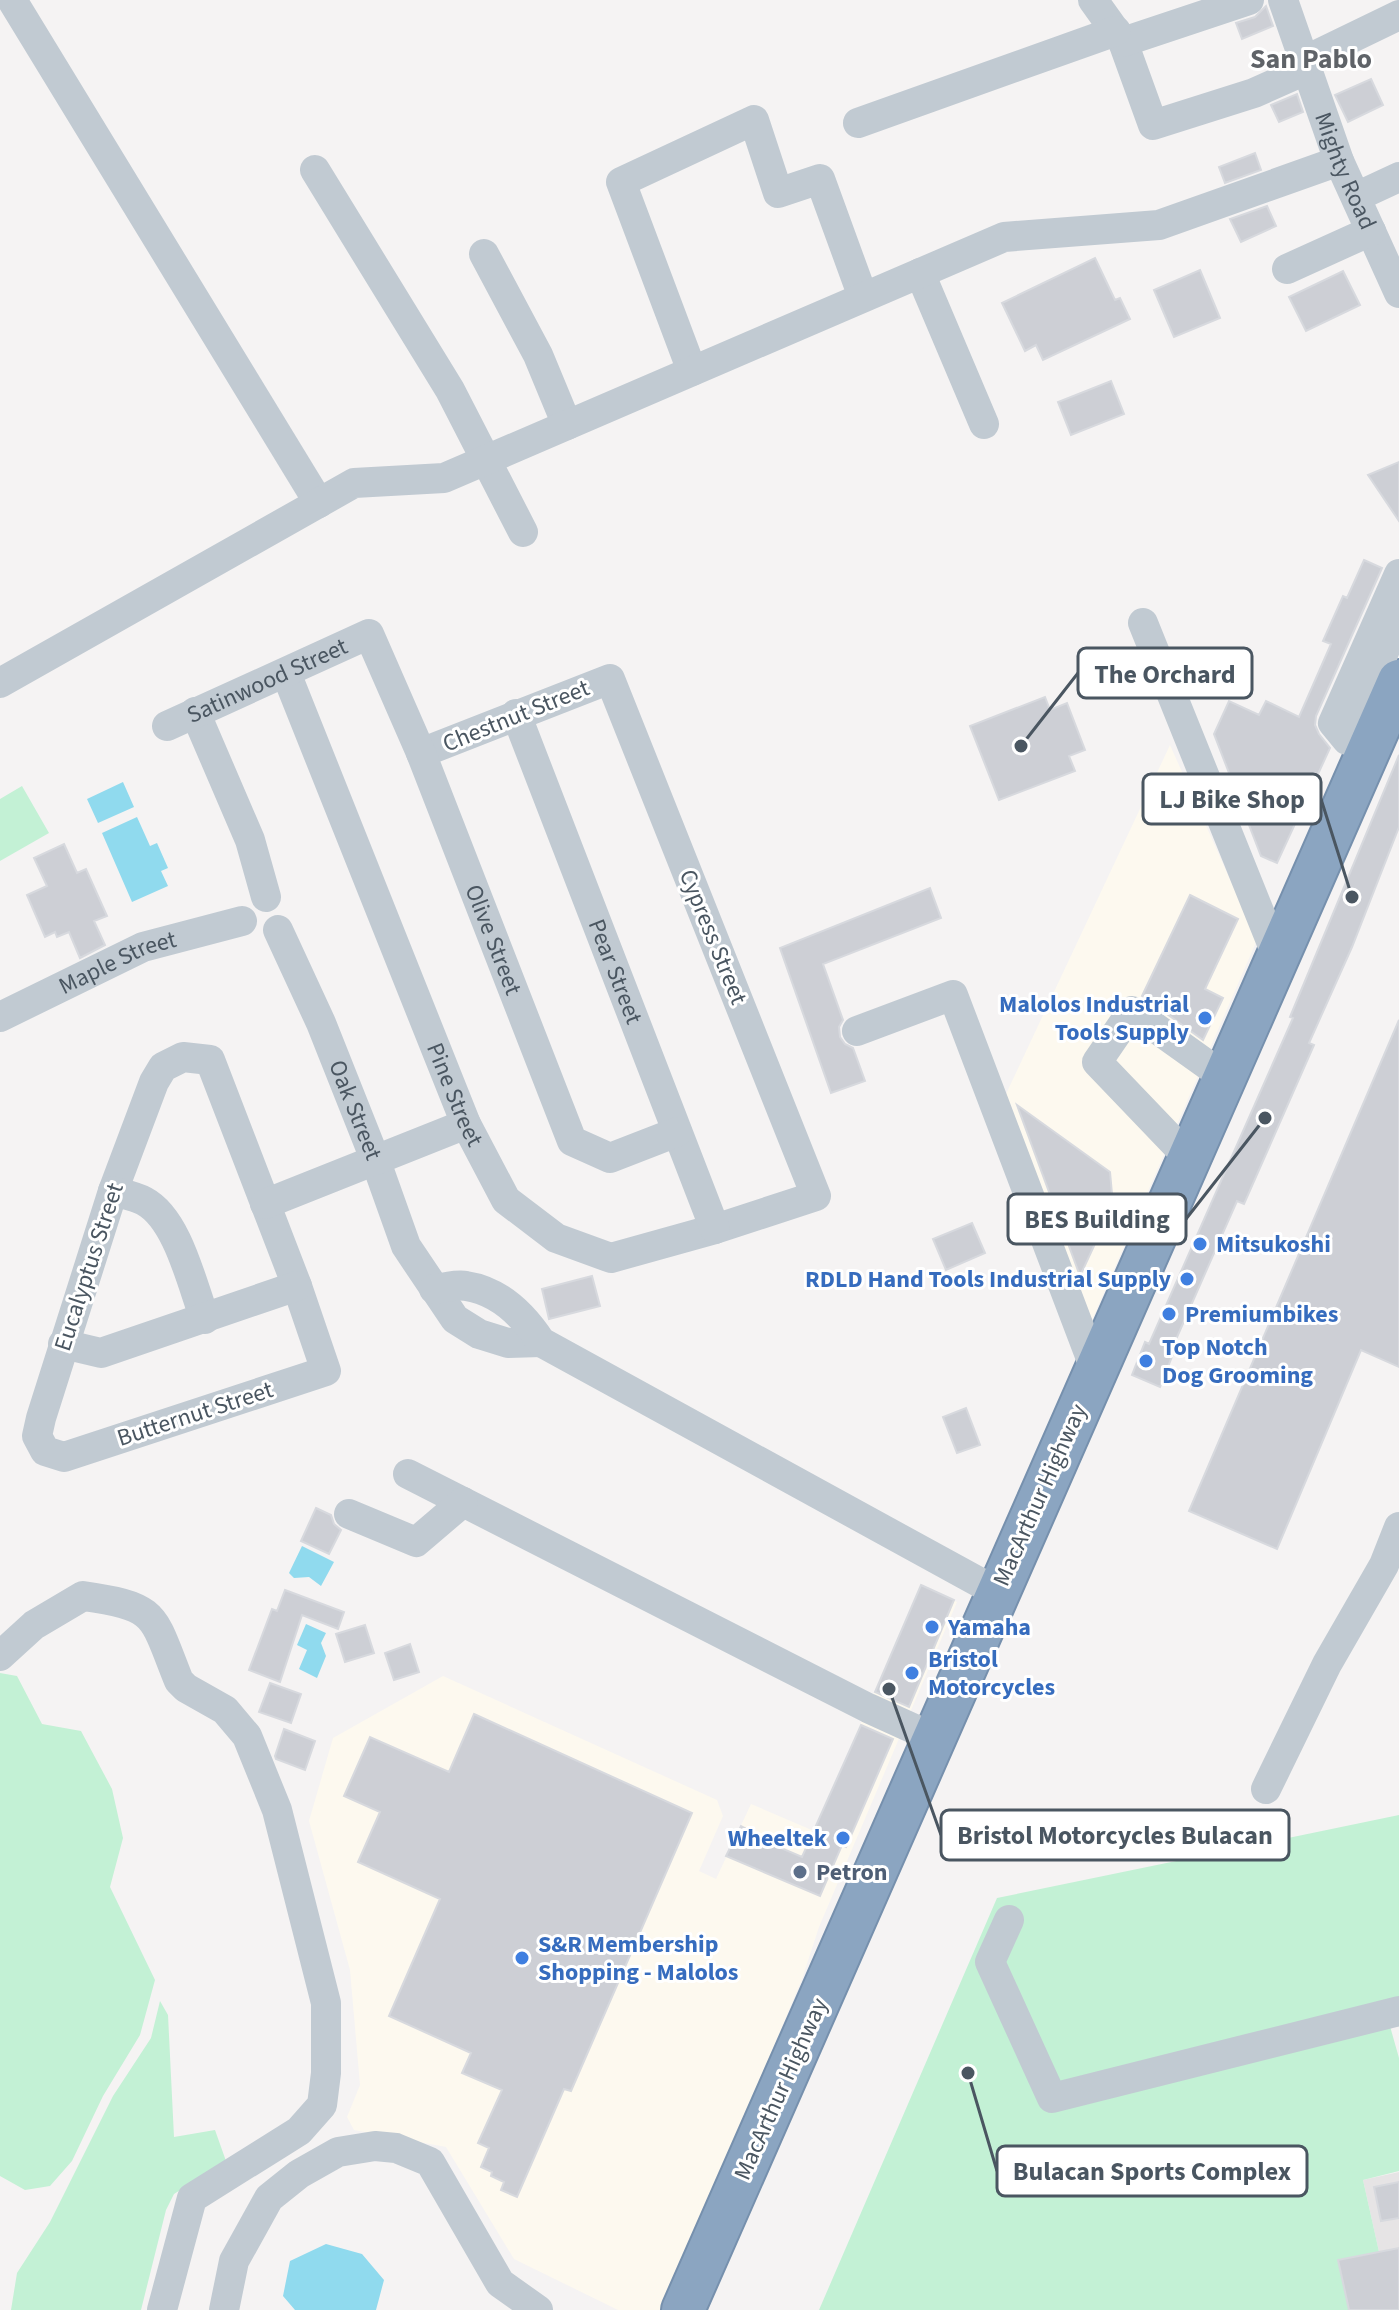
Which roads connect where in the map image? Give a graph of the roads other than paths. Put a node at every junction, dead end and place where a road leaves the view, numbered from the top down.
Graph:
1 (12, 0) edge
2 (1093, 0) edge
3 (1249, 0) edge
4 (1283, 0) edge
5 (1399, 15) edge
6 (1120, 37) junction
7 (1306, 65) junction
8 (858, 123) dead end
9 (1339, 161) junction
10 (315, 170) dead end
11 (1399, 177) edge
12 (1356, 197) junction
13 (1371, 231) junction
14 (484, 254) dead end
15 (1287, 269) dead end
16 (920, 273) junction
17 (1399, 293) edge
18 (863, 297) junction
19 (692, 371) junction
20 (984, 424) dead end
21 (567, 425) junction
22 (486, 459) junction
23 (319, 503) junction
24 (523, 532) dead end
25 (1399, 574) edge
26 (1143, 623) dead end
27 (369, 634) joint
28 (1396, 647) edge
29 (286, 673) junction
30 (610, 679) joint
31 (0, 683) edge
32 (195, 712) junction
33 (516, 714) junction
34 (167, 726) dead end
35 (421, 753) junction
36 (266, 897) junction
37 (242, 921) junction
38 (278, 930) junction
39 (1277, 956) junction
40 (0, 1017) edge
41 (857, 1031) dead end
42 (1223, 1076) junction
43 (466, 1124) junction
44 (677, 1132) junction
45 (1188, 1157) junction
46 (375, 1159) junction
47 (113, 1191) junction
48 (816, 1196) joint
49 (265, 1204) junction
50 (715, 1229) junction
51 (297, 1286) junction
52 (205, 1319) junction
53 (63, 1344) junction
54 (1095, 1369) junction
55 (64, 1457) joint
56 (408, 1474) dead end
57 (463, 1502) junction
58 (349, 1514) dead end
59 (1399, 1527) edge
60 (997, 1592) junction
61 (0, 1656) edge
62 (934, 1738) junction
63 (1266, 1789) dead end
64 (1009, 1920) dead end
65 (1399, 2011) edge
66 (162, 2310) edge
67 (224, 2310) edge
68 (538, 2310) edge
69 (683, 2310) edge

1 - 23 street
2 - 6 street
3 - 6 street
4 - 7 street, Mighty Road
5 - 7 street
6 - 7 street
6 - 8 street
7 - 9 street, Mighty Road
9 - 12 street, Mighty Road
9 - 16 street
10 - 22 street
11 - 12 street
12 - 13 street, Mighty Road
13 - 15 street
13 - 17 street, Mighty Road
14 - 21 street
16 - 18 street
16 - 20 street
18 - 19 street
18 - 19 street
19 - 21 street
21 - 22 street
22 - 23 street
22 - 24 street
23 - 31 street
25 - 28 street
26 - 39 street
27 - 29 street, Satinwood Street
27 - 35 street, Olive Street
28 - 39 highway, MacArthur Highway
29 - 32 street, Satinwood Street
29 - 43 street, Pine Street
30 - 33 street, Chestnut Street
30 - 48 street, Cypress Street
32 - 34 street, Satinwood Street
32 - 36 street
33 - 35 street, Chestnut Street
33 - 44 street, Pear Street
35 - 44 street, Olive Street
36 - 37 street
36 - 38 street
37 - 38 street
37 - 40 street, Maple Street
38 - 46 street, Oak Street
39 - 42 highway, MacArthur Highway
41 - 54 street
42 - 45 highway, MacArthur Highway
42 - 45 street
43 - 46 street
43 - 50 street, Pine Street
44 - 50 street, Pear Street
45 - 54 highway, MacArthur Highway
46 - 49 street
46 - 60 street, Oak Street
47 - 49 street, Eucalyptus Street
47 - 52 street
47 - 53 street, Eucalyptus Street
48 - 50 street, Pine Street
49 - 51 street
51 - 52 street
51 - 55 street, Butternut Street
52 - 53 street
53 - 55 street, Eucalyptus Street
54 - 60 highway, MacArthur Highway
56 - 57 street
57 - 58 street
57 - 62 street
59 - 63 street
60 - 62 highway, MacArthur Highway
61 - 66 street
62 - 69 highway, MacArthur Highway
64 - 65 street
67 - 68 street

